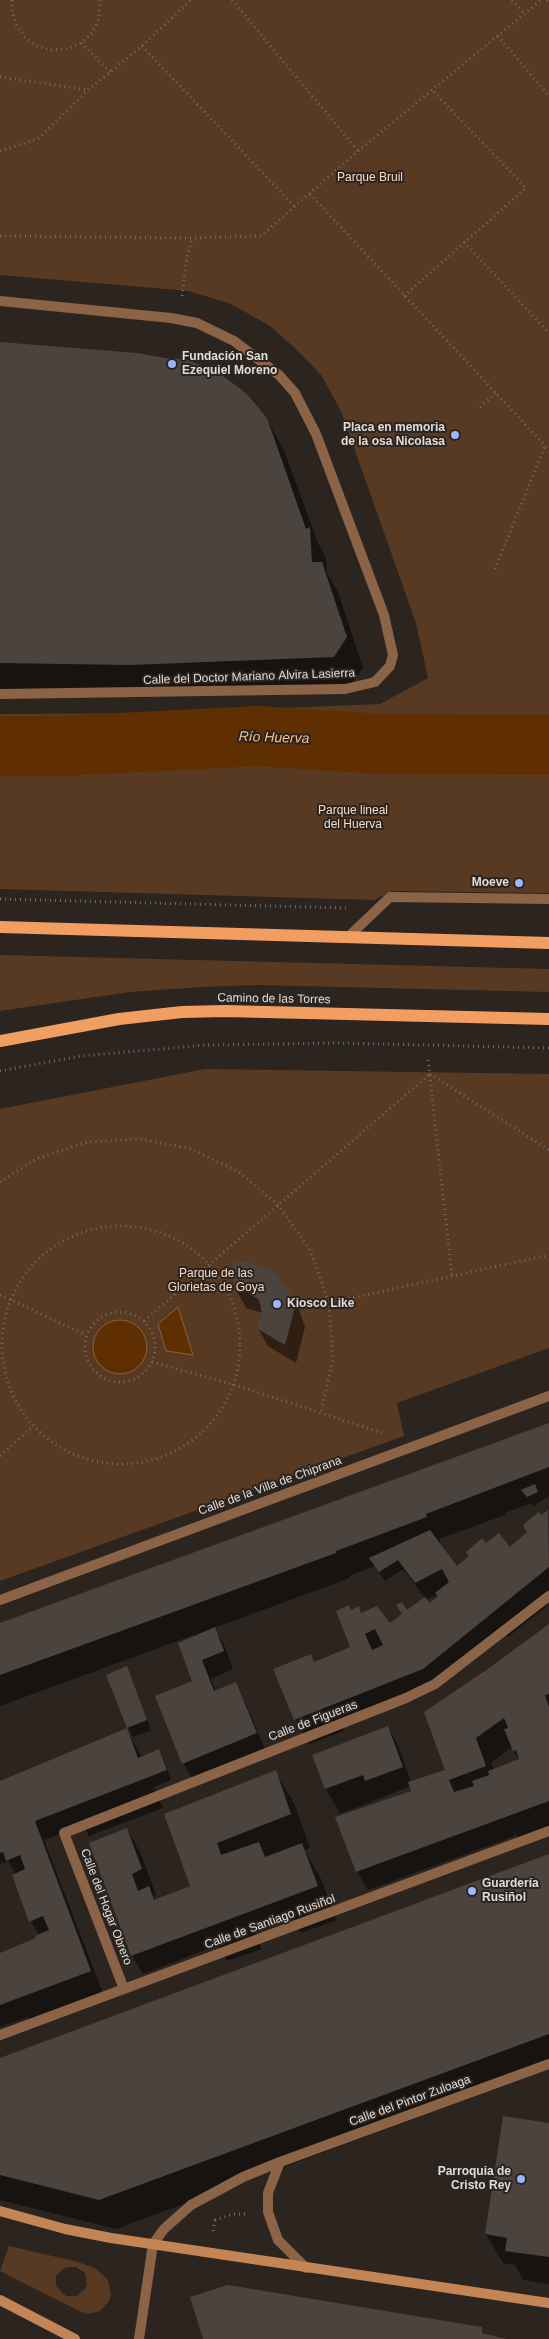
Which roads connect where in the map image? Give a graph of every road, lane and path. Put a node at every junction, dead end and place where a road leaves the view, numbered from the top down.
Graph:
1 (12, 0) edge
2 (100, 0) edge
3 (191, 0) edge
4 (232, 0) edge
5 (512, 0) edge
6 (541, 0) edge
7 (525, 14) junction
8 (498, 36) junction
9 (81, 43) junction
10 (142, 46) junction
11 (110, 72) junction
12 (0, 77) edge
13 (88, 90) junction
14 (432, 90) junction
15 (549, 96) edge
16 (0, 151) edge
17 (358, 151) junction
18 (310, 194) junction
19 (295, 207) junction
20 (0, 236) edge
21 (192, 238) junction
22 (464, 242) junction
23 (182, 296) dead end
24 (404, 296) junction
25 (0, 301) edge
26 (549, 333) edge
27 (496, 393) junction
28 (480, 407) dead end
29 (545, 446) junction
30 (549, 450) edge
31 (495, 569) dead end
32 (0, 694) edge
33 (0, 899) edge
34 (549, 899) edge
35 (378, 909) junction
36 (0, 927) edge
37 (348, 938) junction
38 (549, 943) edge
39 (549, 1019) edge
40 (0, 1041) edge
41 (549, 1048) edge
42 (428, 1060) dead end
43 (0, 1071) edge
44 (430, 1074) junction
45 (549, 1150) edge
46 (0, 1182) edge
47 (278, 1205) junction
48 (549, 1255) edge
49 (210, 1264) junction
50 (452, 1276) junction
51 (0, 1295) edge
52 (10, 1299) junction
53 (329, 1303) junction
54 (144, 1321) junction
55 (86, 1335) junction
56 (152, 1362) junction
57 (2, 1367) edge
58 (235, 1385) junction
59 (549, 1396) edge
60 (321, 1413) junction
61 (33, 1426) junction
62 (389, 1435) dead end
63 (0, 1456) edge
64 (549, 1596) edge
65 (0, 1600) edge
66 (549, 1831) edge
67 (64, 1833) joint
68 (124, 1989) junction
69 (0, 2035) edge
70 (549, 2064) edge
71 (280, 2162) junction
72 (0, 2211) edge
73 (249, 2214) dead end
74 (213, 2231) dead end
75 (153, 2244) junction
76 (306, 2268) junction
77 (0, 2300) edge
78 (549, 2303) edge
79 (75, 2339) edge
80 (140, 2339) edge

1 - 9 path
2 - 9 path
3 - 10 path
4 - 17 path
5 - 7 path
6 - 7 path
7 - 8 path
8 - 14 path
8 - 15 path
9 - 11 path
10 - 11 path
10 - 19 path
11 - 13 path
12 - 13 path
13 - 16 path
14 - 17 path
14 - 22 path
17 - 18 path
18 - 19 path
18 - 24 path
19 - 21 path
20 - 21 path
21 - 23 path
22 - 24 path
22 - 26 path
24 - 27 path
25 - 32 street, Calle del Doctor Mariano Alvira Lasierra
27 - 28 path
27 - 29 path
29 - 30 path
29 - 31 path
33 - 35 path
34 - 35 street
35 - 37 street
36 - 37 main road
37 - 38 main road
39 - 40 main road, Camino de las Torres
41 - 43 path
42 - 44 path
44 - 45 path
44 - 47 path
44 - 50 path
46 - 47 path
47 - 49 path
47 - 53 path
48 - 50 path
49 - 52 path
49 - 54 path
49 - 58 path
50 - 53 path
51 - 52 path
52 - 55 path
52 - 57 path
53 - 60 path
54 - 55 path
54 - 56 path
55 - 56 path
56 - 58 path
57 - 61 path
58 - 60 path
58 - 61 path
59 - 65 street, Calle de la Villa de Chiprana
60 - 62 path
61 - 63 path
64 - 67 street, Calle de Figueras
66 - 68 street, Calle de Santiago Rusiñol
67 - 68 street, Calle del Hogar Obrero
68 - 69 street, Calle de Santiago Rusiñol
70 - 71 street, Calle del Pintor Zuloaga
71 - 75 street, Calle del Pintor Zuloaga
71 - 76 street
72 - 75 main road
73 - 74 path
75 - 76 main road
75 - 80 street
76 - 78 main road
77 - 79 main road

